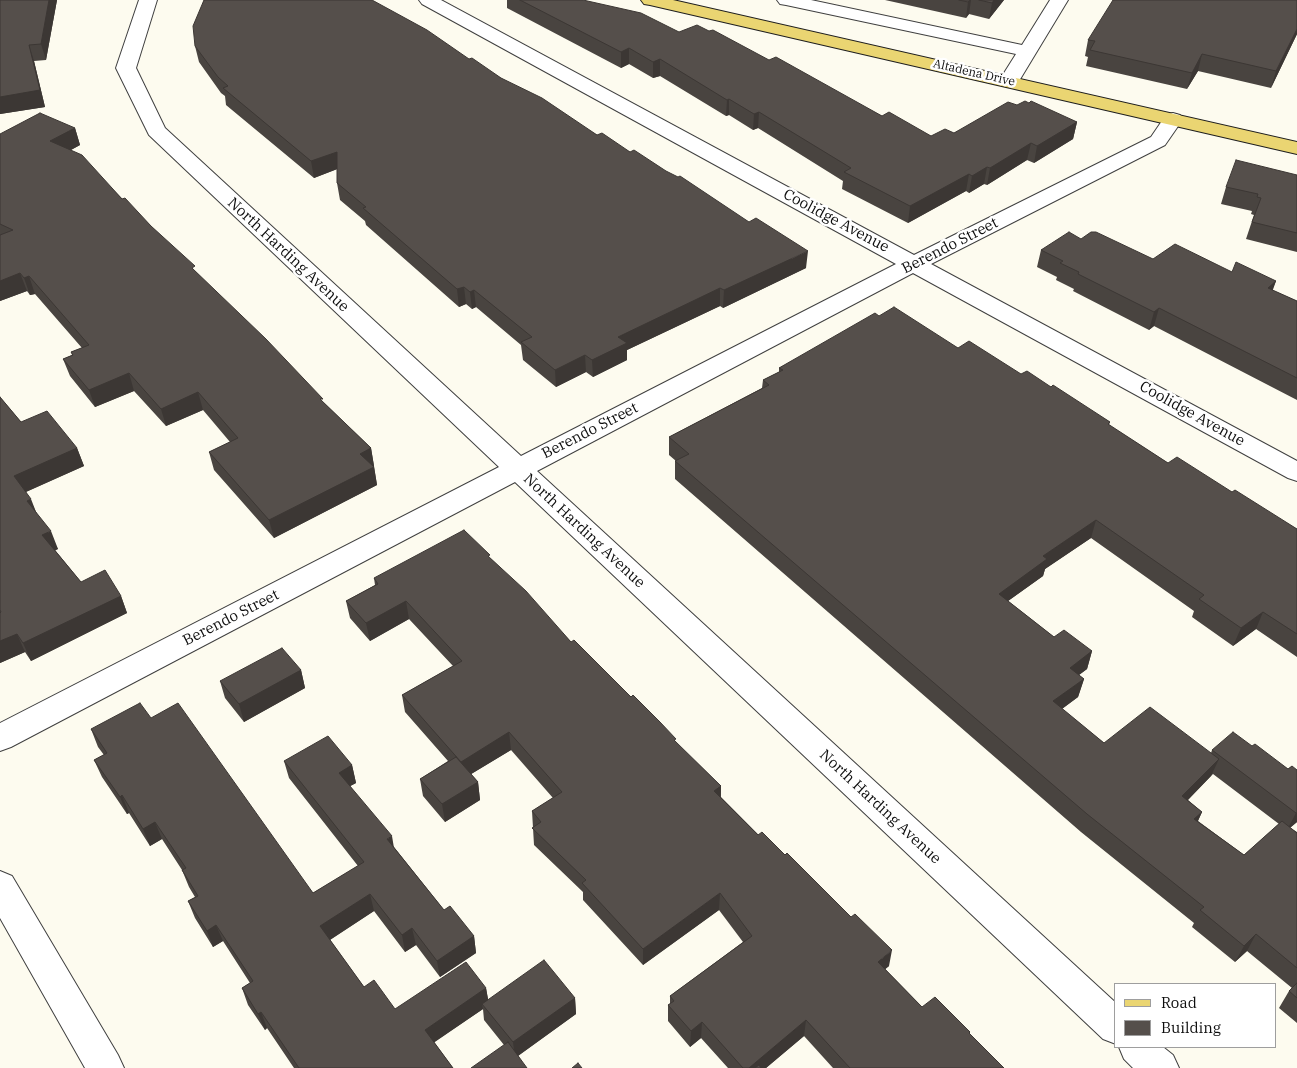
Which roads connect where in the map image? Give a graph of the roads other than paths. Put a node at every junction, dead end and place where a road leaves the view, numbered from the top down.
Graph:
1 (148, 0) edge
2 (428, 0) edge
3 (650, 0) edge
4 (786, 0) edge
5 (1059, 0) edge
6 (1026, 51) junction
7 (1009, 80) junction
8 (1173, 119) junction
9 (1297, 148) edge
10 (915, 263) junction
11 (517, 469) junction
12 (1297, 472) edge
13 (0, 738) edge
14 (0, 886) edge
15 (1114, 1025) edge
16 (1138, 1048) edge
17 (105, 1068) edge
18 (1160, 1068) edge

1 - 11 street, North Harding Avenue
2 - 10 street, Coolidge Avenue
3 - 7 main road, Altadena Drive
4 - 6 street
5 - 6 street
6 - 7 street
7 - 8 main road, Altadena Drive
8 - 9 main road, Altadena Drive
8 - 10 street, Berendo Street
10 - 11 street, Berendo Street
10 - 12 street, Coolidge Avenue
11 - 13 street, Berendo Street
11 - 15 street, North Harding Avenue
14 - 17 street
16 - 18 street

